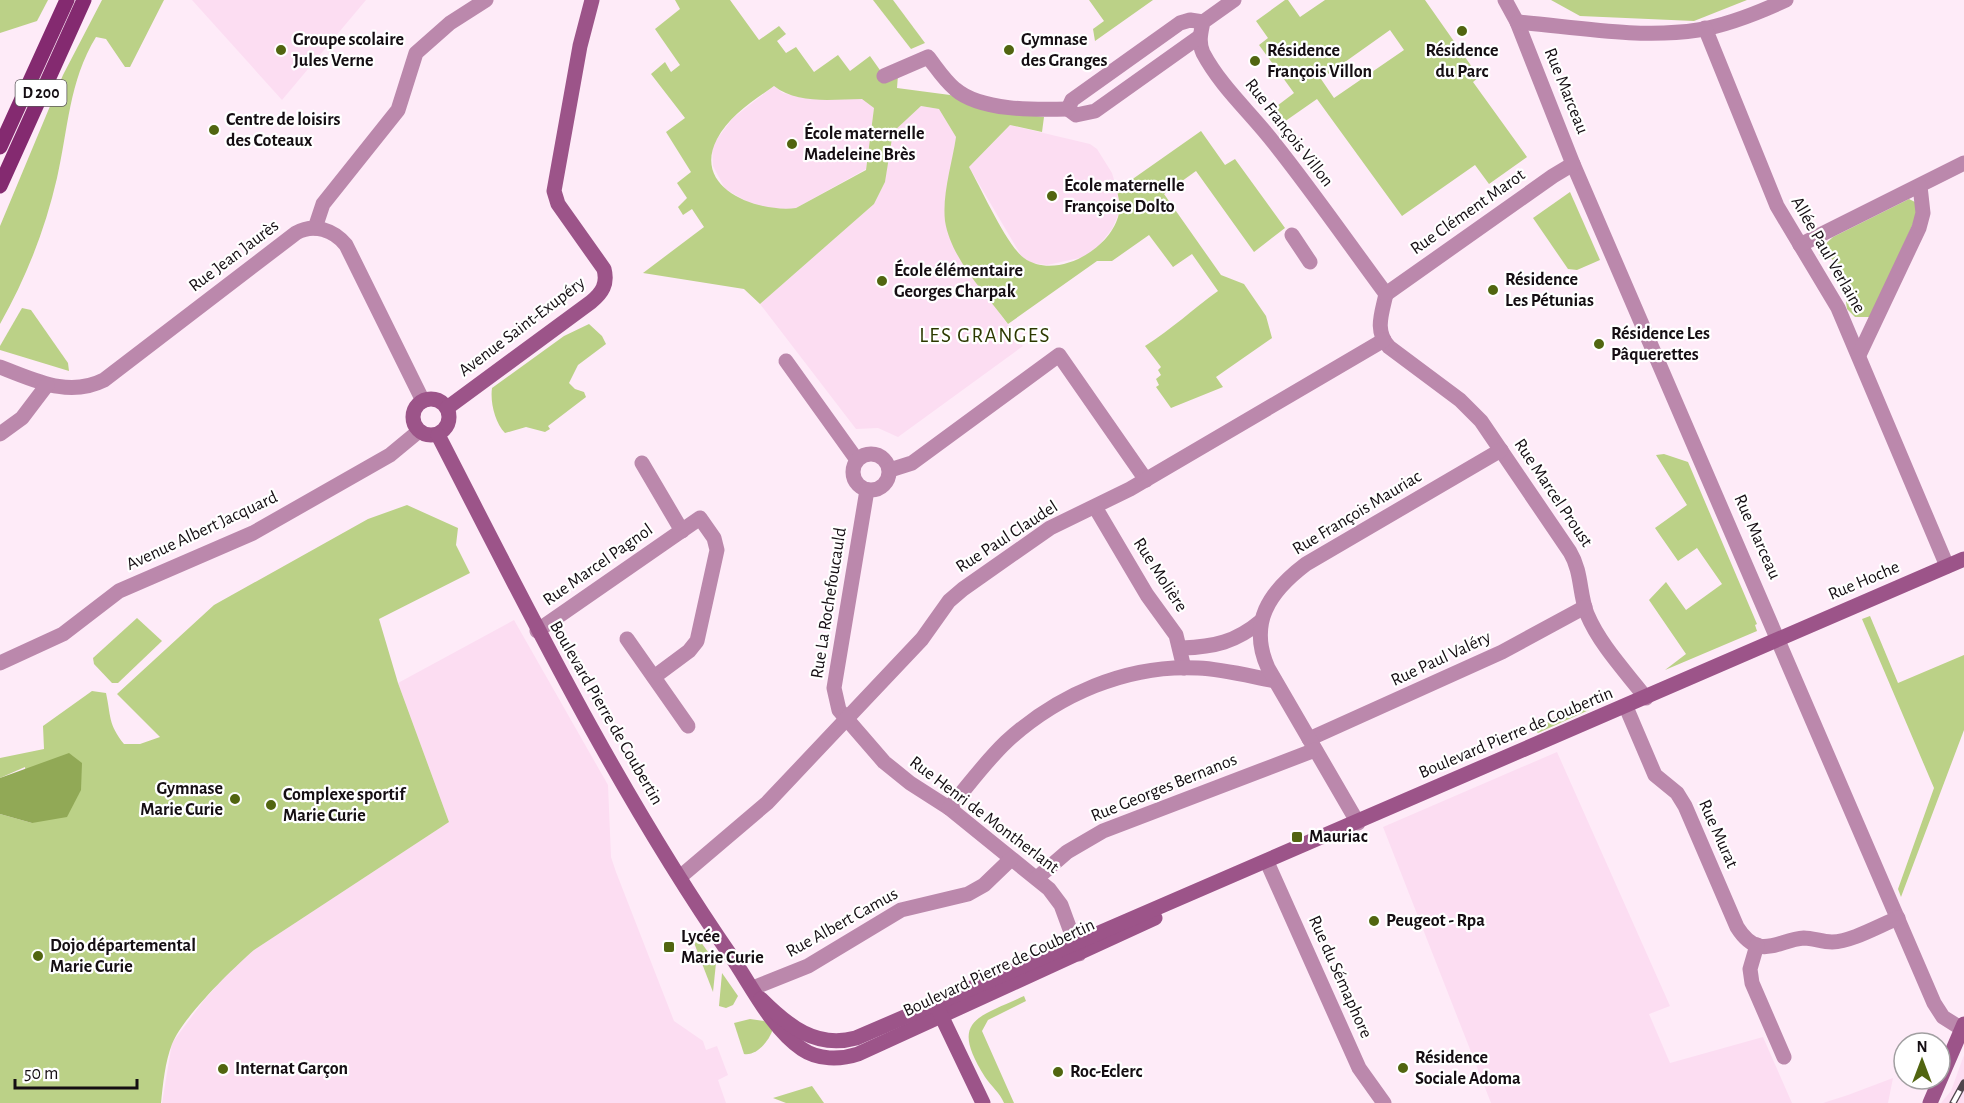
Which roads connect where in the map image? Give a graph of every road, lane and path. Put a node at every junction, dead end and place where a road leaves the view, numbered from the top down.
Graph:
1 (68, 0) edge
2 (84, 0) edge
3 (486, 0) edge
4 (592, 0) edge
5 (1234, 0) edge
6 (1505, 0) edge
7 (1786, 0) edge
8 (1217, 6) edge
9 (1203, 22) junction
10 (1517, 22) junction
11 (1705, 28) junction
12 (1199, 37) junction
13 (884, 76) dead end
14 (1068, 109) junction
15 (0, 147) edge
16 (1964, 163) edge
17 (1573, 164) junction
18 (0, 186) edge
19 (1920, 186) junction
20 (315, 228) junction
21 (1292, 235) dead end
22 (1800, 245) junction
23 (1310, 262) dead end
24 (1386, 294) junction
25 (1384, 340) junction
26 (1859, 355) junction
27 (786, 362) dead end
28 (0, 366) edge
29 (47, 385) junction
30 (423, 401) junction
31 (447, 408) junction
32 (419, 431) junction
33 (0, 434) edge
34 (438, 435) junction
35 (1501, 450) junction
36 (857, 460) junction
37 (642, 463) dead end
38 (890, 470) junction
39 (1146, 480) junction
40 (867, 490) junction
41 (1095, 507) junction
42 (682, 531) junction
43 (1964, 559) edge
44 (1947, 566) junction
45 (1585, 607) junction
46 (1261, 621) junction
47 (537, 632) junction
48 (627, 639) dead end
49 (1780, 639) junction
50 (1182, 648) junction
51 (0, 663) edge
52 (1184, 668) junction
53 (654, 677) junction
54 (1275, 681) junction
55 (1646, 698) junction
56 (1626, 707) junction
57 (847, 718) junction
58 (688, 726) dead end
59 (1312, 745) junction
60 (949, 808) junction
61 (1358, 823) junction
62 (1011, 859) junction
63 (1268, 862) junction
64 (680, 877) junction
65 (1037, 878) junction
66 (1898, 918) junction
67 (1757, 945) junction
68 (1077, 948) junction
69 (757, 993) junction
70 (938, 1011) junction
71 (1963, 1026) edge
72 (1784, 1057) dead end
73 (983, 1103) edge
74 (1384, 1103) edge
75 (1930, 1103) edge

1 - 15 main road, D 200
2 - 18 main road, D 200
3 - 20 street
4 - 31 street, Avenue Saint-Exupéry
5 - 8 street
6 - 10 street, Rue Marceau
7 - 11 street
8 - 9 street
9 - 12 street
9 - 14 street
10 - 11 street
10 - 17 street, Rue Marceau
11 - 22 street, Allée Paul Verlaine
12 - 14 street
12 - 24 street, Rue François Villon
13 - 14 street
16 - 19 street
17 - 24 street, Rue Clément Marot
17 - 49 street, Rue Marceau
19 - 22 street
19 - 26 street
20 - 29 street, Rue Jean Jaurès
20 - 30 street
21 - 23 street
22 - 26 street, Allée Paul Verlaine
24 - 25 street
25 - 35 street, Rue Marcel Proust
25 - 39 street, Rue Paul Claudel
26 - 44 street, Allée Paul Verlaine
27 - 36 street
28 - 29 street, Rue Jean Jaurès
29 - 33 street
30 - 31 street
30 - 32 street
31 - 34 street
32 - 34 street
32 - 51 street, Avenue Albert Jacquard
34 - 47 street, Boulevard Pierre de Coubertin
35 - 45 street, Rue Marcel Proust
35 - 46 street, Rue François Mauriac
36 - 38 street
36 - 40 street
37 - 42 street, Rue Marcel Pagnol
38 - 39 street
38 - 40 street
39 - 41 street, Rue Paul Claudel
40 - 57 street, Rue La Rochefoucauld
41 - 50 street, Rue Molière
41 - 57 street, Rue Paul Claudel
42 - 47 street, Rue Marcel Pagnol
42 - 53 street, Rue Marcel Pagnol
43 - 44 street, Rue Hoche
44 - 49 street, Rue Hoche
45 - 55 street, Rue Marcel Proust
45 - 59 street, Rue Paul Valéry
46 - 50 street
46 - 54 street, Rue François Mauriac
47 - 64 street, Boulevard Pierre de Coubertin
48 - 53 street
49 - 55 street, Boulevard Pierre de Coubertin
49 - 66 street, Rue Marceau
50 - 52 street, Rue Molière
52 - 54 street
52 - 60 street
53 - 58 street
54 - 59 street, Rue François Mauriac
55 - 56 street, Boulevard Pierre de Coubertin
56 - 61 street, Boulevard Pierre de Coubertin
56 - 67 street, Rue Murat
57 - 60 street, Rue Henri de Montherlant
57 - 64 street, Rue Paul Claudel
59 - 61 street, Rue François Mauriac
59 - 65 street, Rue Georges Bernanos
60 - 62 street, Rue Henri de Montherlant
61 - 63 street, Boulevard Pierre de Coubertin
62 - 65 street, Rue Henri de Montherlant
62 - 69 street, Rue Albert Camus
63 - 68 street, Boulevard Pierre de Coubertin
63 - 74 street, Rue du Sémaphore
64 - 69 street, Boulevard Pierre de Coubertin
65 - 68 street, Rue Henri de Montherlant
66 - 67 street
66 - 71 street, Rue Marceau
67 - 72 street
68 - 70 street, Boulevard Pierre de Coubertin
69 - 70 street, Boulevard Pierre de Coubertin
70 - 73 street
71 - 75 street, Rue Marceau

